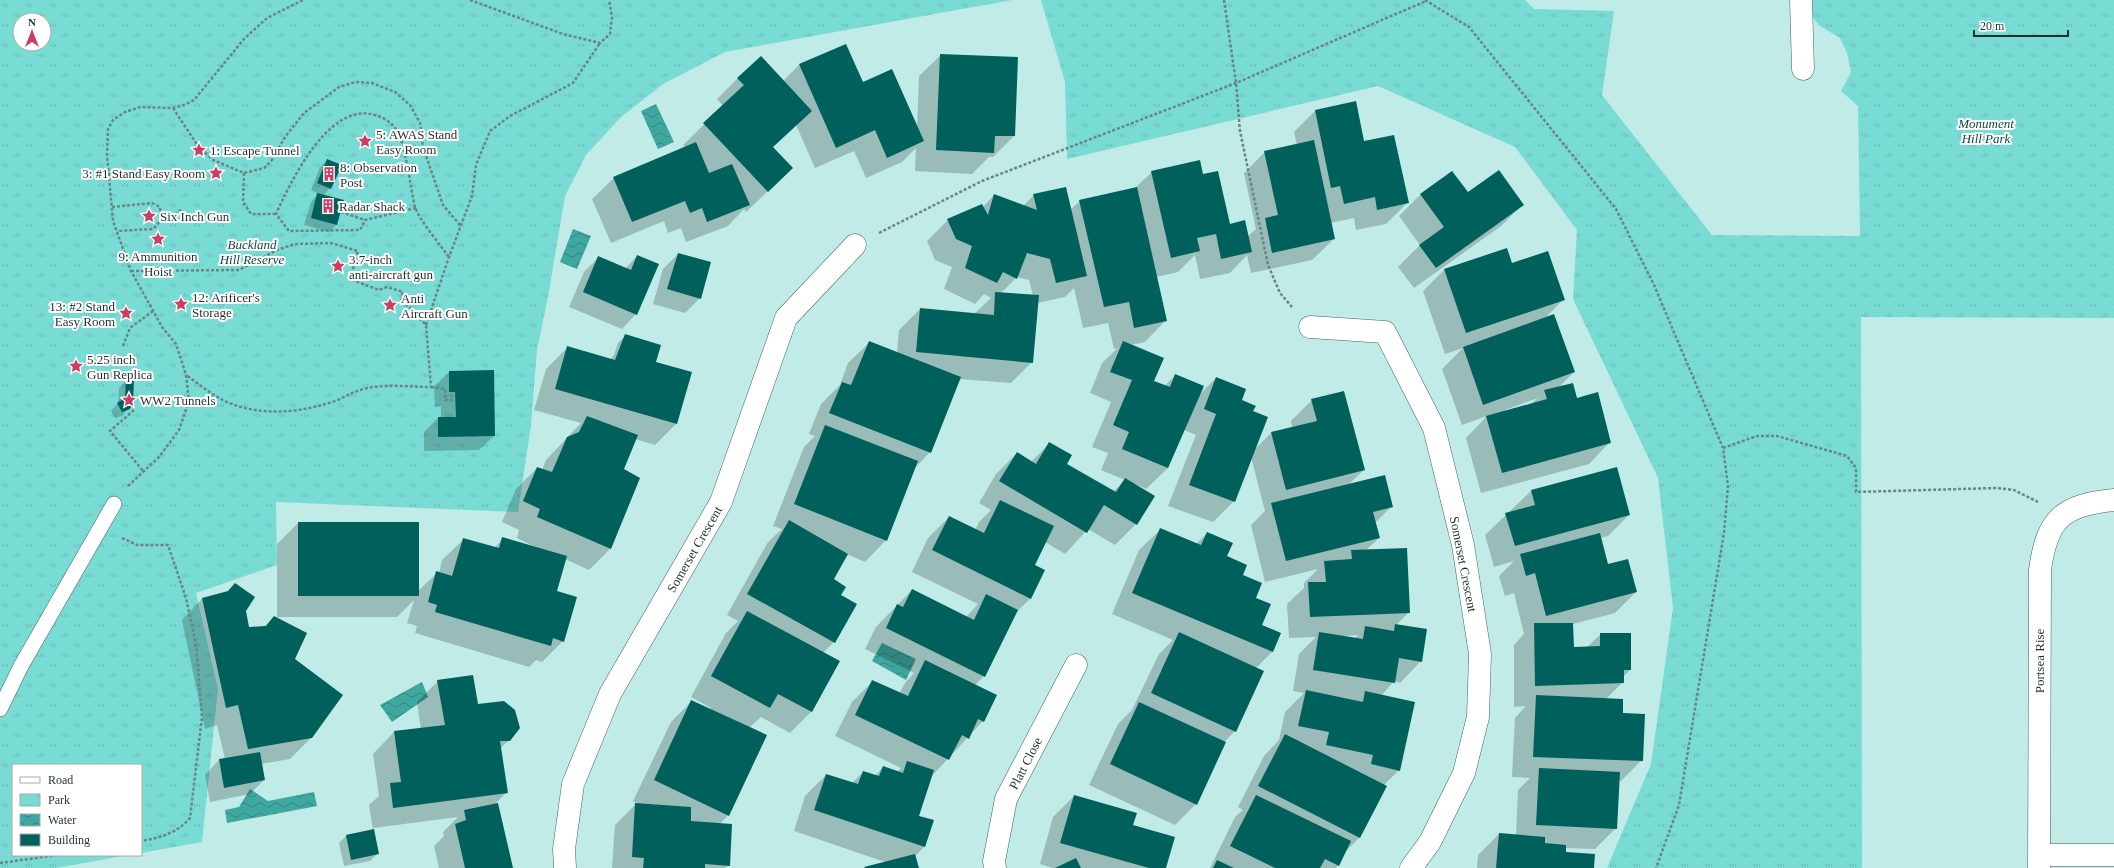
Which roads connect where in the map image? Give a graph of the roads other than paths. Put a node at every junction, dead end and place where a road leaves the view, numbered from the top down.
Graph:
1 (1801, 0) edge
2 (1803, 69) dead end
3 (855, 246) road end
4 (1310, 327) road end
5 (2114, 500) edge
6 (114, 504) road end
7 (1076, 665) dead end
8 (0, 709) edge
9 (2114, 856) edge
10 (2039, 862) edge
11 (565, 868) edge
12 (995, 868) edge
13 (1411, 868) edge

1 - 2 street
3 - 11 street, Somerset Crescent
4 - 13 street, Somerset Crescent
5 - 10 street, Portsea Rise
6 - 8 lane
7 - 12 street, Platt Close
9 - 10 street

